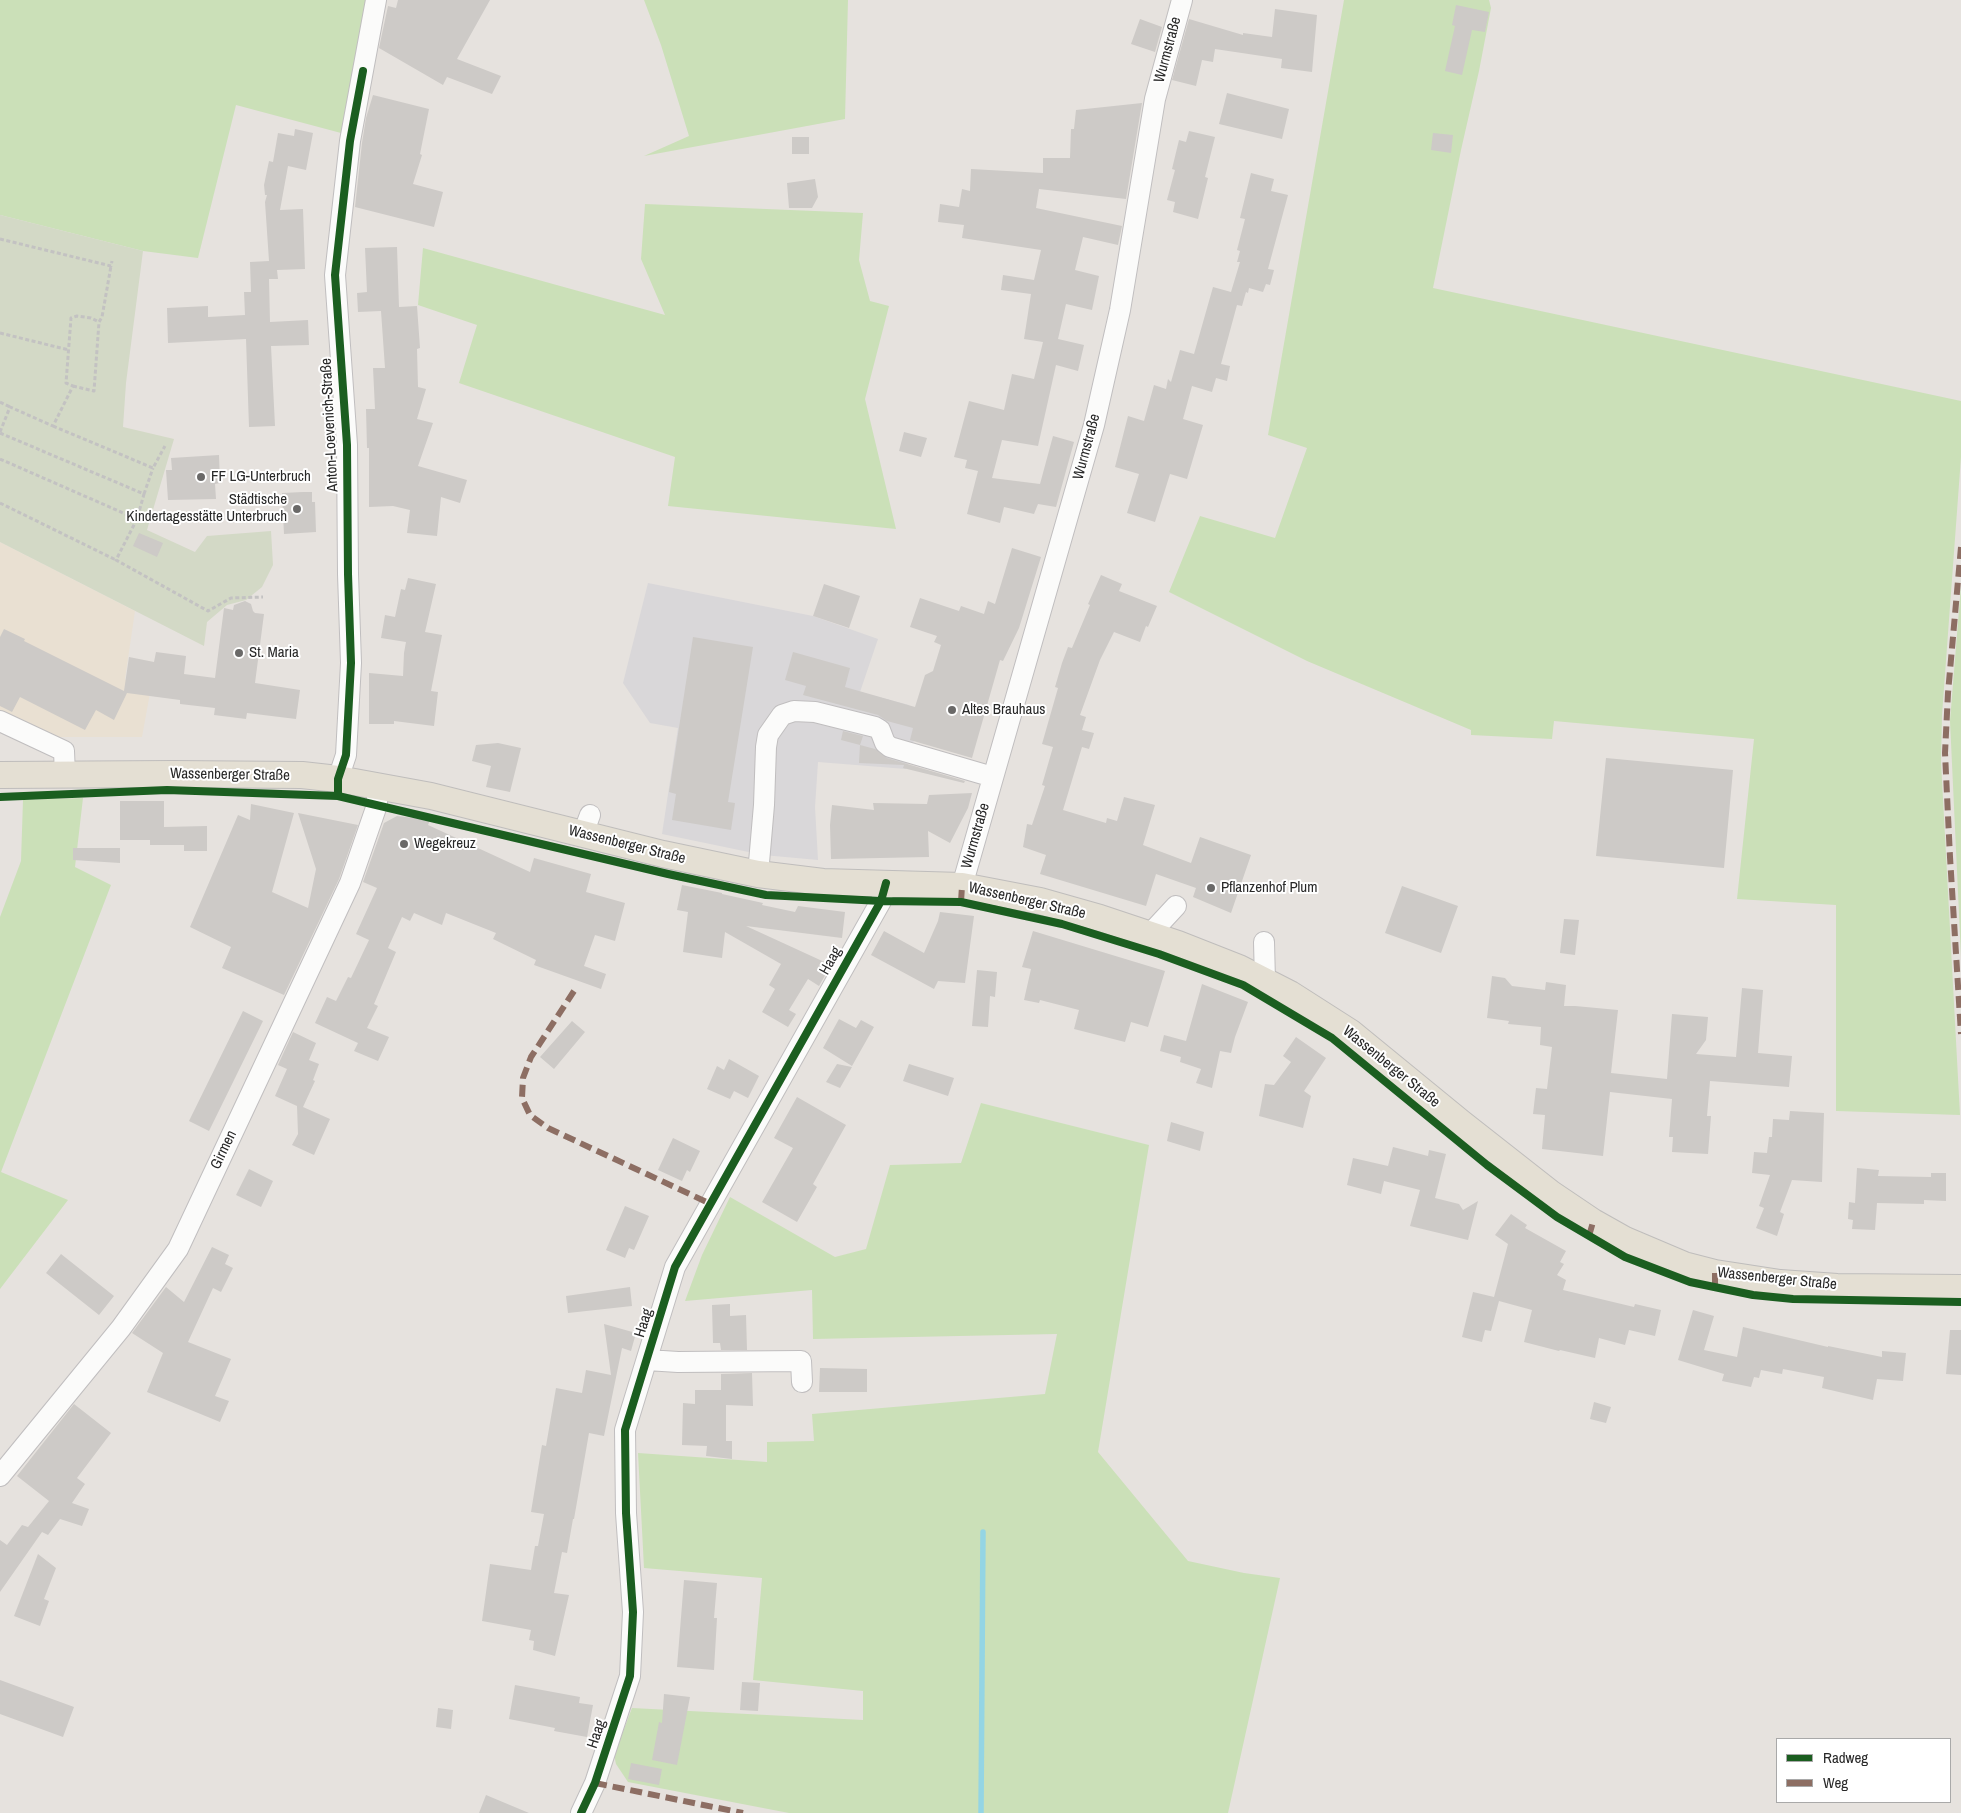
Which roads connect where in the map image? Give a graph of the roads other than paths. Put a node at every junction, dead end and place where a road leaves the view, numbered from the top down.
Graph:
1 (376, 0) edge
2 (1182, 0) edge
3 (0, 721) edge
4 (0, 775) edge
5 (65, 775) junction
6 (993, 777) junction
7 (338, 779) junction
8 (377, 785) junction
9 (758, 874) junction
10 (886, 883) junction
11 (962, 886) junction
12 (1176, 906) dead end
13 (1150, 934) junction
14 (1264, 942) dead end
15 (1265, 981) junction
16 (1961, 1288) edge
17 (647, 1360) junction
18 (802, 1382) dead end
19 (0, 1476) edge
20 (581, 1813) edge

1 - 7 street, Anton-Loevenich-Straße
2 - 6 street, Wurmstraße
3 - 5 street
4 - 5 main road, Wassenberger Straße
5 - 7 main road, Wassenberger Straße
6 - 9 street
6 - 11 street, Wurmstraße
7 - 8 main road, Wassenberger Straße
8 - 9 main road, Wassenberger Straße
8 - 19 street, Girmen
9 - 10 main road, Wassenberger Straße
10 - 11 main road, Wassenberger Straße
10 - 17 street, Haag
11 - 13 main road, Wassenberger Straße
12 - 13 street
13 - 15 main road, Wassenberger Straße
14 - 15 street
15 - 16 main road, Wassenberger Straße
17 - 18 street
17 - 20 street, Haag

